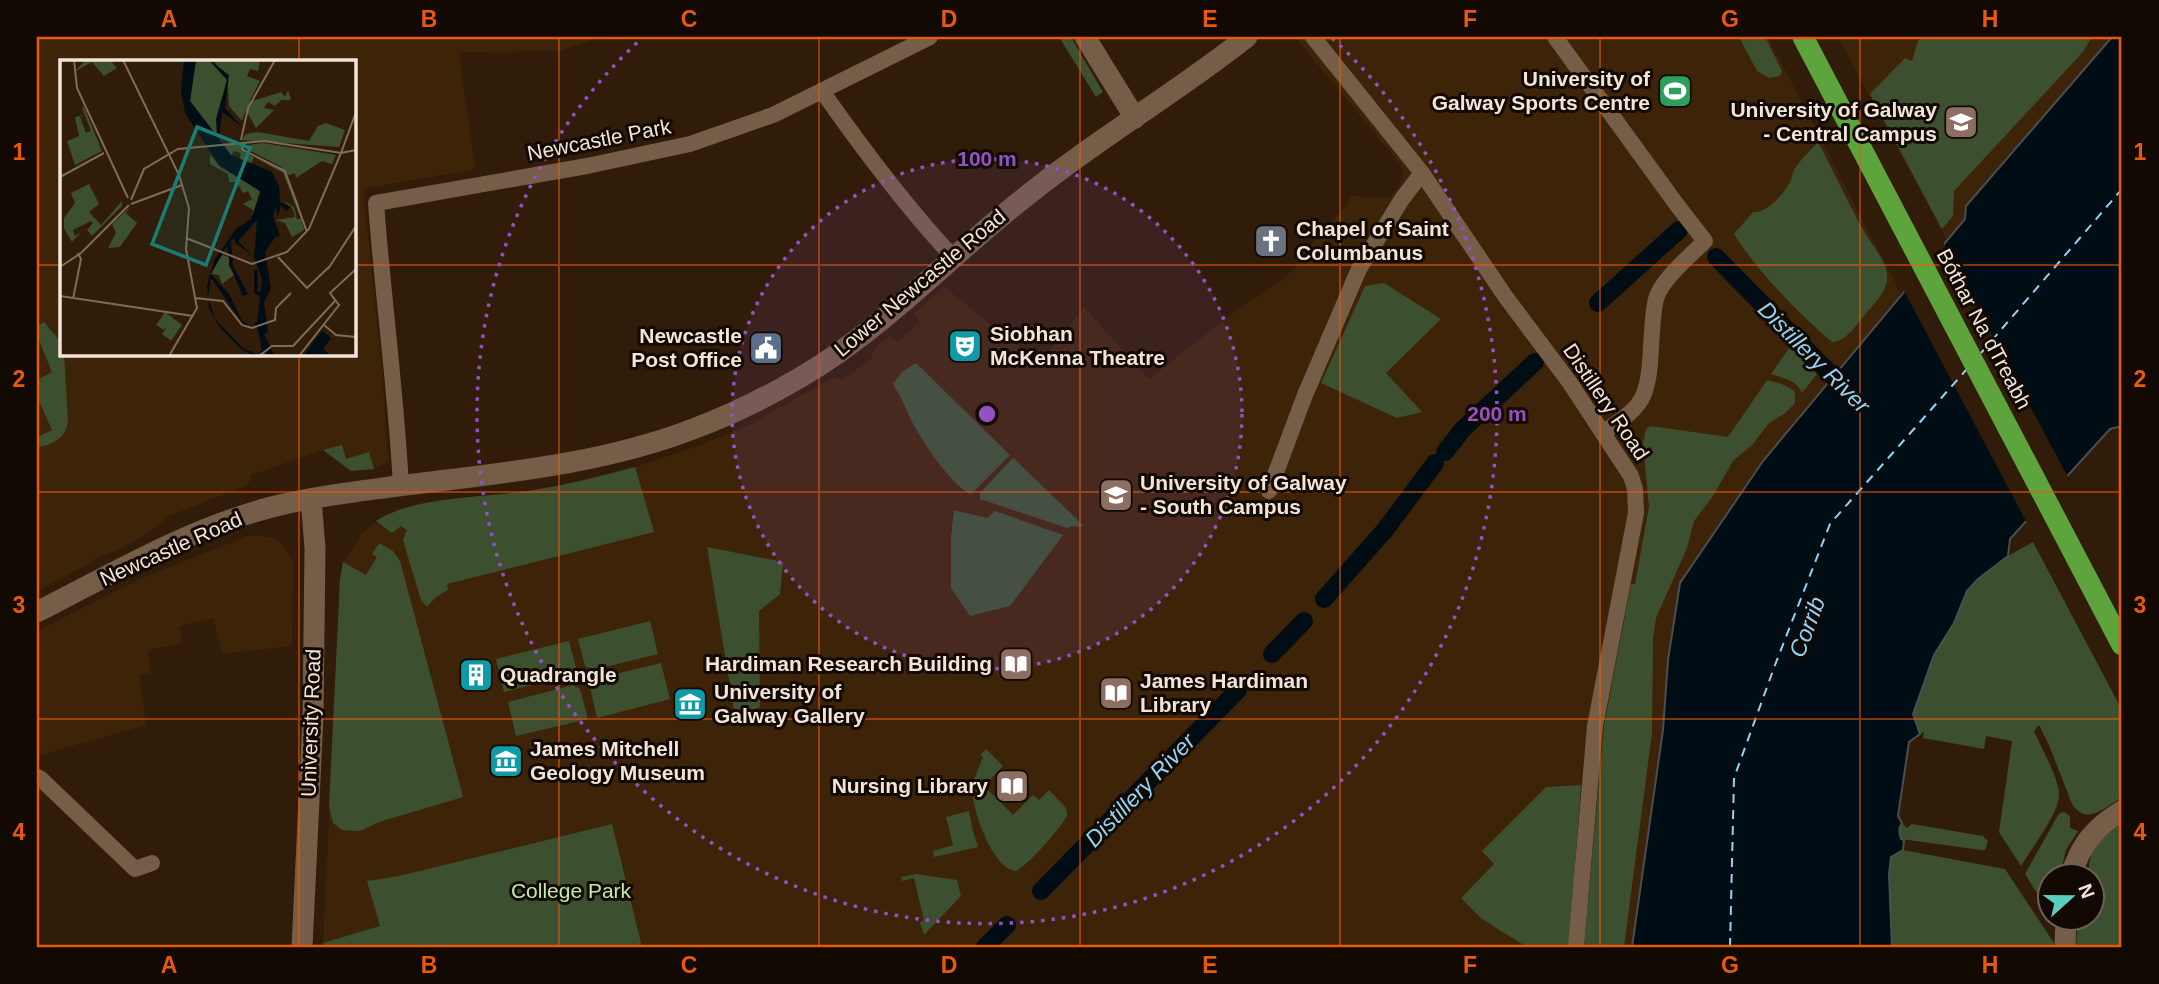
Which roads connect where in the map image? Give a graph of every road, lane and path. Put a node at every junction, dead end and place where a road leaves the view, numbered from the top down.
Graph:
1 (930, 37) edge
2 (1085, 37) edge
3 (1247, 37) edge
4 (1313, 37) edge
5 (1555, 37) edge
6 (1803, 37) edge
7 (822, 91) junction
8 (1135, 118) junction
9 (1422, 173) junction
10 (953, 257) junction
11 (1603, 433) junction
12 (401, 486) junction
13 (1269, 491) dead end
14 (311, 499) junction
15 (37, 612) edge
16 (2122, 645) edge
17 (37, 777) edge
18 (2122, 811) edge
19 (2075, 862) edge
20 (152, 863) dead end
21 (302, 947) edge
22 (1576, 947) edge

1 - 7 street, Newcastle Park
2 - 8 main road
3 - 8 main road, Lower Newcastle Road
4 - 9 street, Distillery Road
5 - 11 street
6 - 16 highway, Bóthar Na dTreabh
7 - 10 street
7 - 12 street, Newcastle Park
8 - 10 main road, Lower Newcastle Road
9 - 11 street, Distillery Road
9 - 13 street
10 - 12 main road, Lower Newcastle Road
11 - 22 street, Distillery Road
12 - 14 main road, Lower Newcastle Road
14 - 15 main road, Newcastle Road
14 - 21 main road, University Road
17 - 20 street
18 - 19 main road

